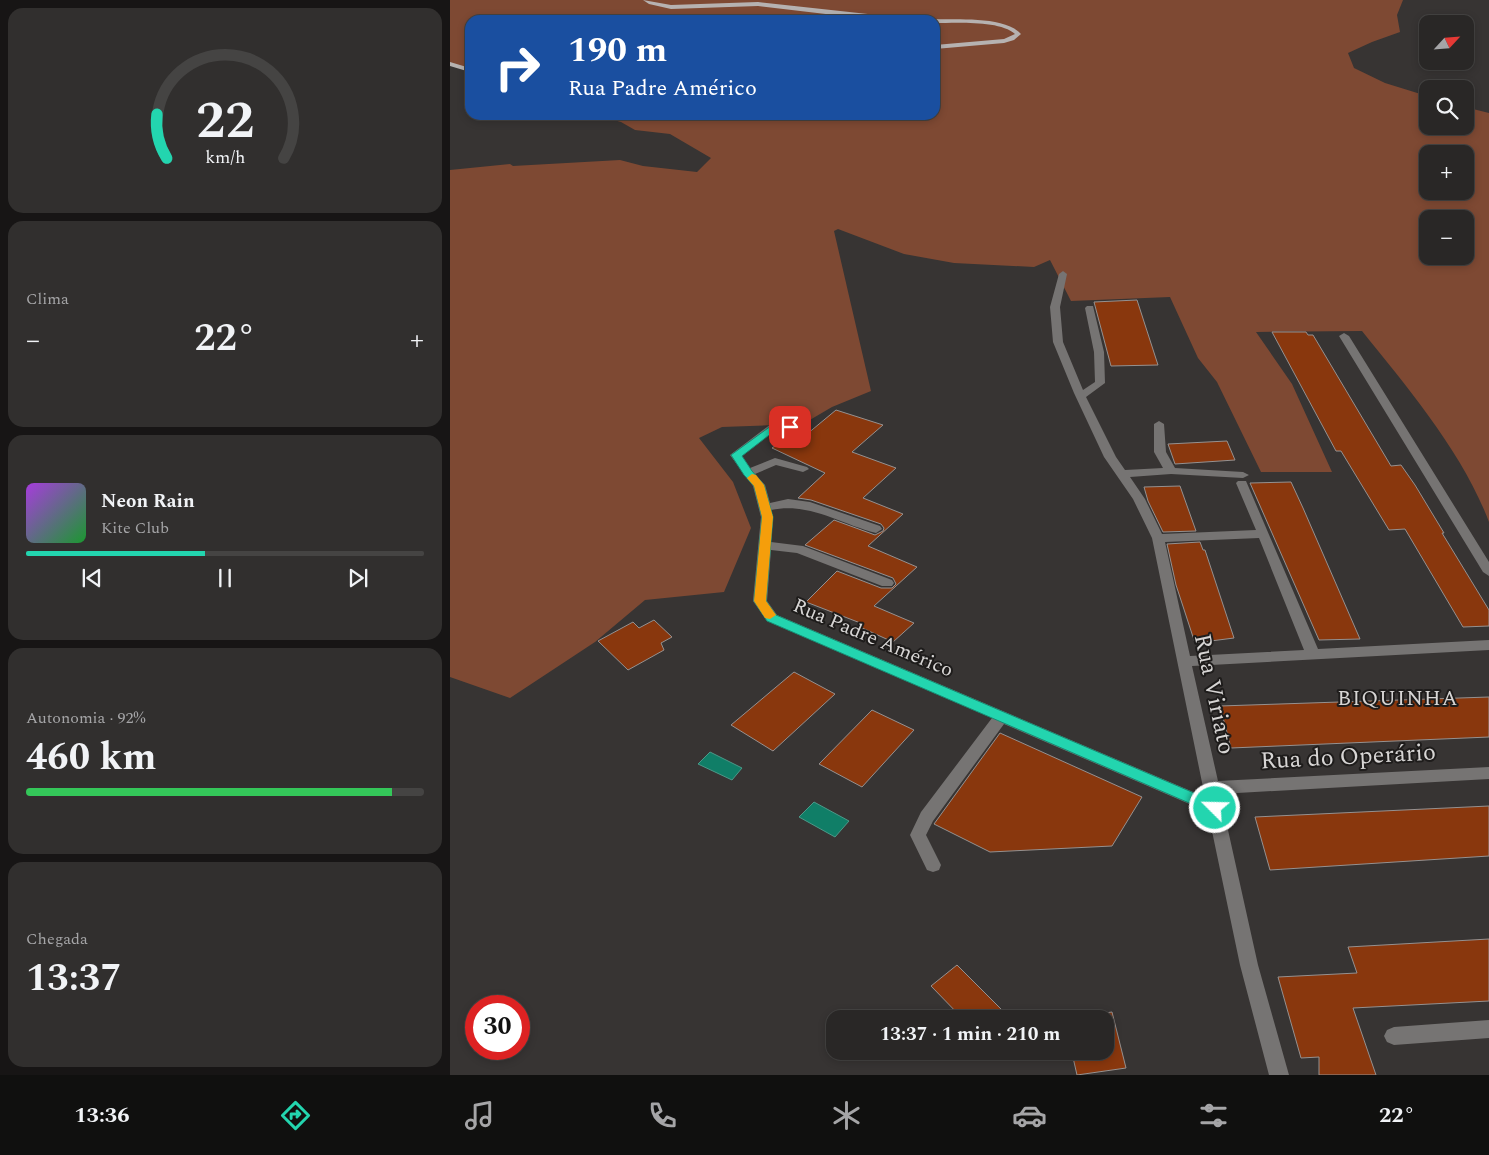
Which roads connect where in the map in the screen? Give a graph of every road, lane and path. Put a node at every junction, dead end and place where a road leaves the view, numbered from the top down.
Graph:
1 (646, 0) edge
2 (851, 15) edge
3 (940, 21) edge
4 (940, 47) edge
5 (450, 64) edge
6 (465, 68) edge
7 (1063, 274) dead end
8 (1090, 308) dead end
9 (1344, 336) dead end
10 (1081, 396) junction
11 (1159, 424) dead end
12 (805, 427) dead end
13 (803, 469) dead end
14 (1170, 471) junction
15 (748, 473) junction
16 (1123, 474) junction
17 (765, 508) junction
18 (876, 529) dead end
19 (1263, 534) junction
20 (1158, 538) junction
21 (765, 544) junction
22 (1489, 572) edge
23 (887, 583) dead end
24 (1489, 645) edge
25 (1313, 654) junction
26 (1184, 661) junction
27 (1002, 716) junction
28 (1489, 773) edge
29 (1211, 788) junction
30 (1215, 808) junction
31 (933, 865) dead end
32 (1489, 1029) edge
33 (1394, 1036) dead end
34 (1279, 1075) edge

1 - 2 main road
3 - 4 main road
5 - 6 main road
7 - 10 street, Rua Viriato
8 - 10 street
9 - 22 street
10 - 16 street, Rua Viriato
11 - 14 street
12 - 15 street, Rua Padre Américo
13 - 15 street
14 - 16 street
14 - 19 street
15 - 17 street, Rua Padre Américo
16 - 20 street, Rua Viriato
17 - 18 street
17 - 21 street, Rua Padre Américo
19 - 20 street
19 - 25 street
20 - 26 street, Rua Viriato
21 - 23 street
21 - 27 street, Rua Padre Américo
24 - 25 street
25 - 26 street
26 - 29 street, Rua Viriato
27 - 30 street, Rua Padre Américo
27 - 31 street
28 - 29 street, Rua do Operário
29 - 30 street, Rua Viriato
30 - 34 street, Rua Viriato
32 - 33 street

